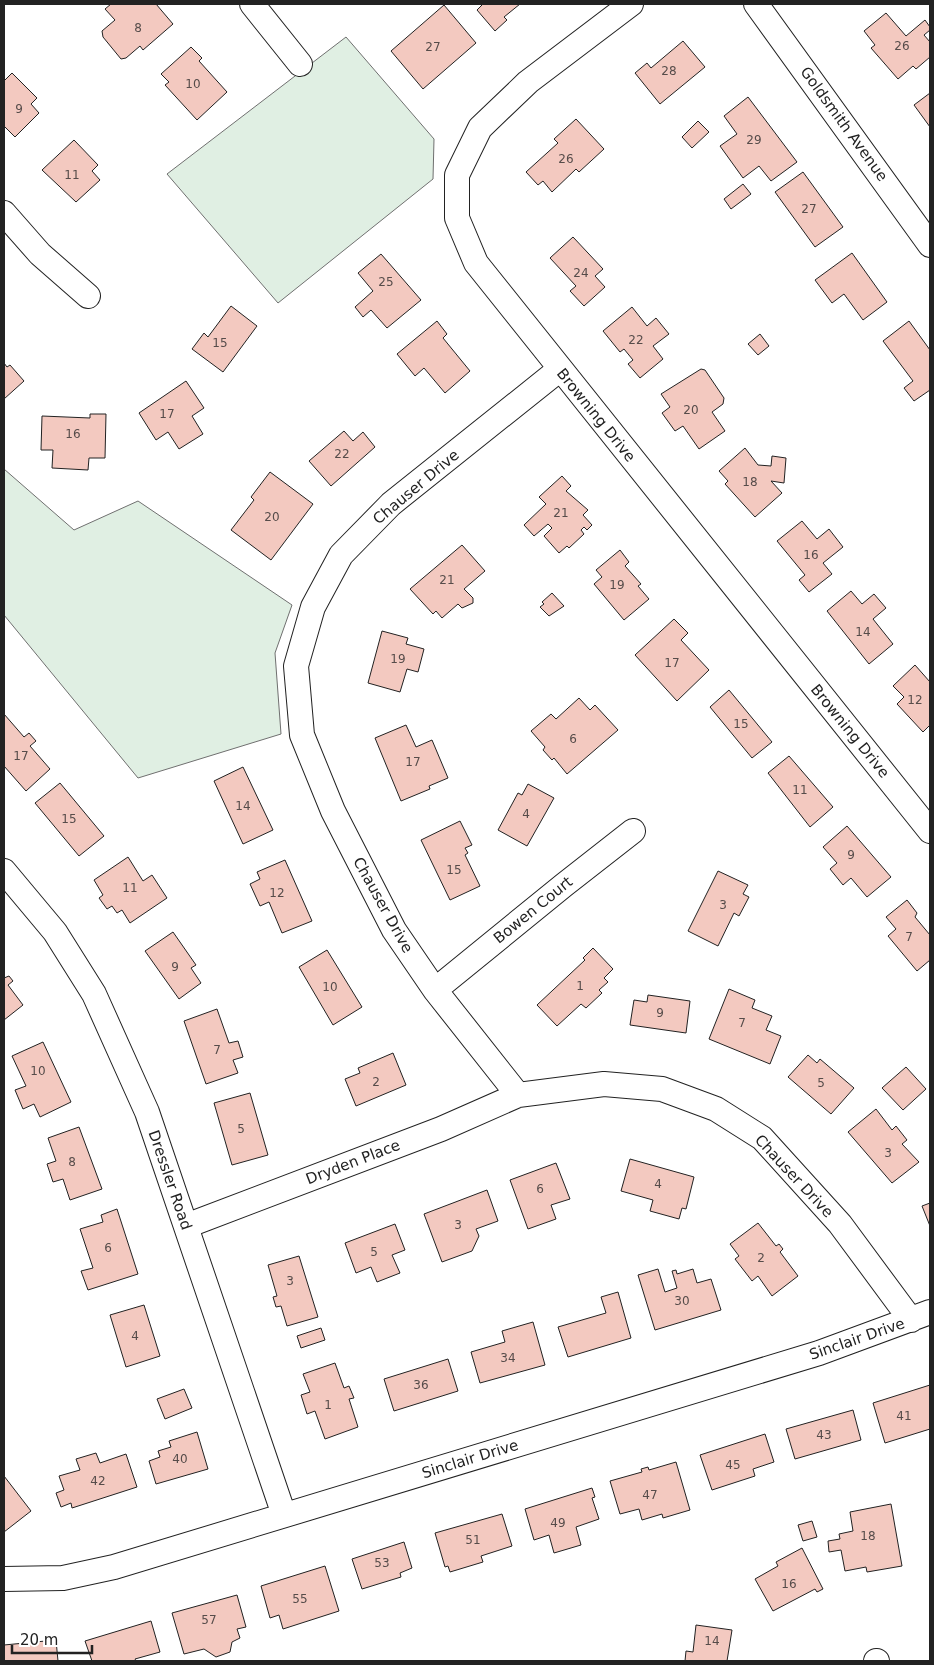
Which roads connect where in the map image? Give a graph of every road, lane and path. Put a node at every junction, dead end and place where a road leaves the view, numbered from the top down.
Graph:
1 (252, 4) edge
2 (631, 4) edge
3 (756, 4) edge
4 (300, 64) dead end
5 (4, 213) edge
6 (930, 245) edge
7 (88, 296) dead end
8 (560, 369) junction
9 (633, 831) dead end
10 (930, 831) edge
11 (4, 871) edge
12 (435, 990) junction
13 (518, 1095) junction
14 (186, 1226) junction
15 (921, 1316) edge
16 (284, 1515) junction
17 (4, 1579) edge

1 - 4 street
2 - 8 street, Browning Drive
3 - 6 street, Goldsmith Avenue
5 - 7 street
8 - 10 street, Browning Drive
8 - 12 street, Chauser Drive
9 - 12 street, Bowen Court
11 - 14 street, Dressler Road
12 - 13 street, Chauser Drive
13 - 14 street, Dryden Place
13 - 15 street, Chauser Drive
14 - 16 street, Dressler Road
15 - 16 street, Sinclair Drive
16 - 17 street, Sinclair Drive

